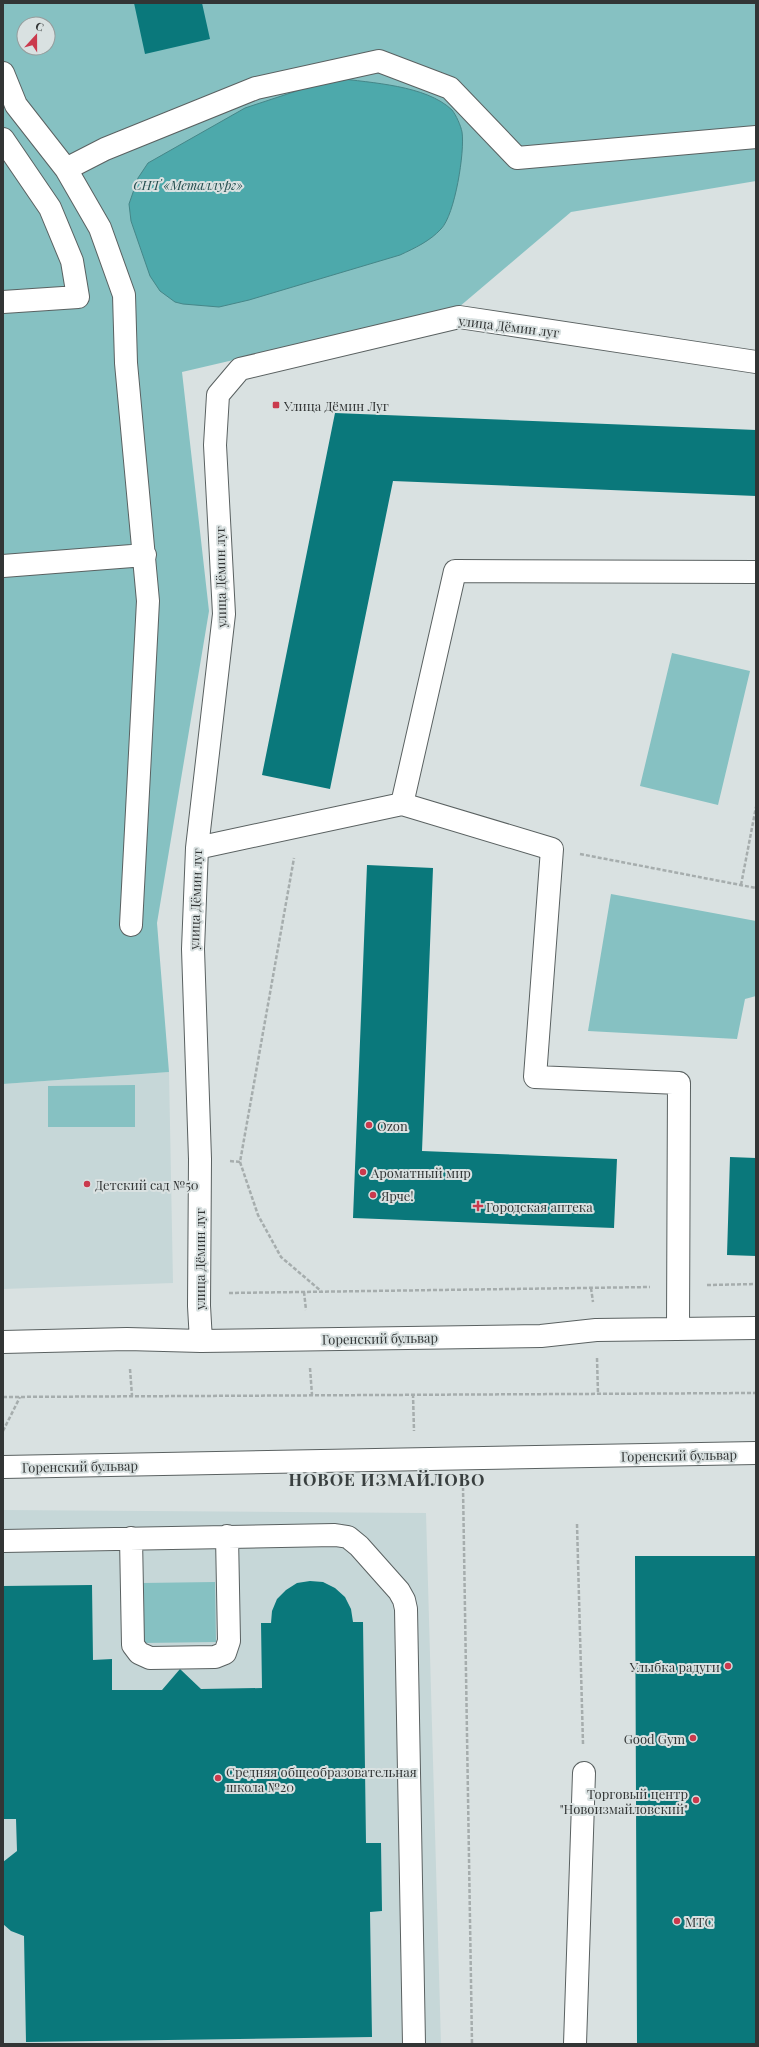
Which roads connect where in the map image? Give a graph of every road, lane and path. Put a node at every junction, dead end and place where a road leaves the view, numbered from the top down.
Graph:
1 (3, 73) edge
2 (756, 137) edge
3 (3, 139) edge
4 (66, 169) junction
5 (3, 302) edge
6 (756, 362) edge
7 (145, 555) junction
8 (3, 566) edge
9 (756, 572) edge
10 (402, 804) junction
11 (756, 807) edge
12 (300, 826) junction
13 (197, 848) junction
14 (552, 849) junction
15 (741, 885) junction
16 (756, 888) edge
17 (131, 925) dead end
18 (200, 1159) junction
19 (240, 1162) junction
20 (756, 1284) edge
21 (678, 1286) junction
22 (322, 1291) junction
23 (304, 1292) junction
24 (228, 1293) dead end
25 (307, 1315) dead end
26 (756, 1328) edge
27 (678, 1329) junction
28 (201, 1341) junction
29 (3, 1342) edge
30 (310, 1360) dead end
31 (756, 1393) edge
32 (413, 1394) junction
33 (312, 1395) junction
34 (3, 1397) edge
35 (20, 1397) junction
36 (3, 1430) edge
37 (414, 1433) dead end
38 (756, 1453) edge
39 (3, 1467) edge
40 (463, 1486) dead end
41 (577, 1524) dead end
42 (227, 1536) junction
43 (131, 1538) junction
44 (3, 1541) edge
45 (584, 1773) joint
46 (414, 2044) edge
47 (472, 2044) edge
48 (575, 2044) edge

1 - 4 street
2 - 4 street
3 - 5 street
4 - 7 street
6 - 13 street, улица Дёмин луг
7 - 8 street
7 - 17 street
9 - 10 street
10 - 12 street
10 - 14 street
11 - 15 path
12 - 13 street
12 - 19 path
13 - 18 street, улица Дёмин луг
14 - 15 path
14 - 21 street
15 - 16 path
18 - 19 path
18 - 28 street, улица Дёмин луг
19 - 22 path
20 - 21 path
21 - 22 path
21 - 27 street
22 - 23 path
23 - 24 path
23 - 25 path
26 - 27 street, Горенский бульвар
27 - 28 street, Горенский бульвар
28 - 29 street, Горенский бульвар
30 - 33 path
31 - 32 path
32 - 33 path
32 - 37 path
33 - 35 path
34 - 35 path
35 - 36 path
38 - 39 street, Горенский бульвар
40 - 47 path
41 - 45 path
42 - 43 street
42 - 43 street
42 - 46 street
43 - 44 street
45 - 48 street

